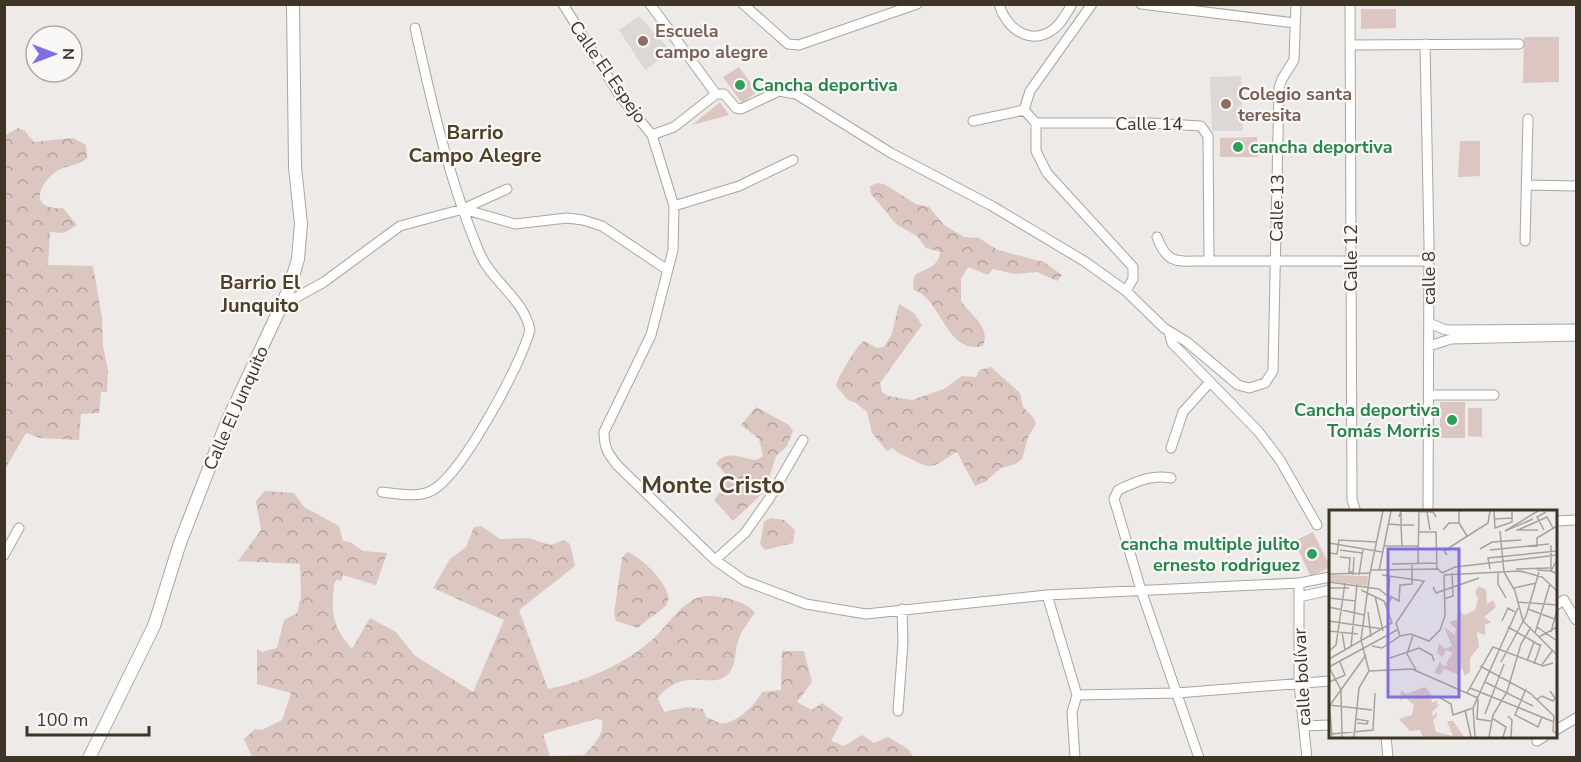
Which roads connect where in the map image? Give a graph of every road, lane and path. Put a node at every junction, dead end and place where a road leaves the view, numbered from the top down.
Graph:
1 (293, 4) edge
2 (563, 4) edge
3 (650, 4) edge
4 (744, 4) edge
5 (916, 4) edge
6 (999, 4) edge
7 (1072, 4) edge
8 (1092, 4) edge
9 (1141, 4) edge
10 (1296, 4) edge
11 (1350, 4) edge
12 (1296, 23) junction
13 (415, 28) dead end
14 (1425, 44) junction
15 (1519, 44) dead end
16 (1350, 45) junction
17 (716, 93) junction
18 (1024, 110) junction
19 (1528, 119) dead end
20 (973, 121) dead end
21 (1036, 123) junction
22 (652, 135) junction
23 (793, 160) dead end
24 (1528, 185) junction
25 (1576, 186) edge
26 (507, 189) dead end
27 (674, 206) junction
28 (463, 209) junction
29 (1157, 237) dead end
30 (1526, 241) dead end
31 (1276, 260) junction
32 (1352, 260) junction
33 (1209, 261) junction
34 (1429, 261) junction
35 (666, 269) junction
36 (1126, 291) junction
37 (281, 306) junction
38 (1429, 323) junction
39 (1576, 329) edge
40 (1169, 332) junction
41 (1576, 336) edge
42 (1429, 346) junction
43 (1210, 382) junction
44 (1429, 395) junction
45 (1494, 395) dead end
46 (803, 440) dead end
47 (1171, 448) dead end
48 (1171, 478) dead end
49 (382, 492) dead end
50 (1355, 510) edge
51 (1428, 510) edge
52 (1576, 520) edge
53 (1557, 521) edge
54 (1317, 525) dead end
55 (18, 528) dead end
56 (4, 555) edge
57 (715, 560) junction
58 (1328, 578) edge
59 (1299, 583) junction
60 (1141, 590) junction
61 (1329, 591) edge
62 (1047, 595) junction
63 (1299, 597) junction
64 (1557, 604) edge
65 (902, 609) junction
66 (1576, 620) edge
67 (1329, 681) edge
68 (1299, 684) junction
69 (1177, 693) junction
70 (1077, 694) junction
71 (898, 711) dead end
72 (1576, 718) edge
73 (1329, 725) edge
74 (1304, 726) junction
75 (1557, 729) edge
76 (1386, 738) edge
77 (89, 758) edge
78 (1075, 758) edge
79 (1199, 758) edge
80 (1307, 758) edge
81 (1388, 758) edge

1 - 37 street, Calle El Junquito
2 - 22 street, Calle El Espejo
3 - 17 street
4 - 5 street
6 - 7 street
8 - 18 street
9 - 12 street
10 - 12 street, Calle 13
11 - 16 street, Calle 12
12 - 31 street, Calle 13
13 - 28 street
14 - 15 street
14 - 16 street
14 - 34 street, calle 8
16 - 32 street, Calle 12
17 - 22 street, Calle El Espejo
17 - 36 street
18 - 20 street
18 - 21 street
19 - 24 street
21 - 33 street, Calle 14
21 - 36 street
22 - 27 street
23 - 27 street
24 - 25 street
24 - 30 street
26 - 28 street
27 - 35 street
28 - 35 street
28 - 37 street
28 - 49 street
29 - 33 street
31 - 32 street
31 - 33 street
31 - 40 street, Calle 13
32 - 34 street
32 - 50 street, Calle 12
34 - 38 street, calle 8
35 - 57 street
36 - 40 street
37 - 77 street, Calle El Junquito
38 - 39 street
38 - 42 street, calle 8
40 - 43 street
41 - 42 street
42 - 44 street, calle 8
43 - 47 street
43 - 54 street
44 - 45 street
44 - 51 street, calle 8
46 - 57 street
48 - 60 street
52 - 53 street
55 - 56 street
57 - 65 street
58 - 59 street
59 - 60 street
59 - 63 street, calle bolívar
60 - 62 street
60 - 69 street
61 - 63 street
62 - 65 street
62 - 70 street
63 - 68 street, calle bolívar
64 - 66 street
65 - 71 street
67 - 68 street
68 - 69 street
68 - 74 street, calle bolívar
69 - 70 street
69 - 79 street
70 - 78 street
72 - 75 street
73 - 74 street
74 - 80 street, calle bolívar
76 - 81 street

